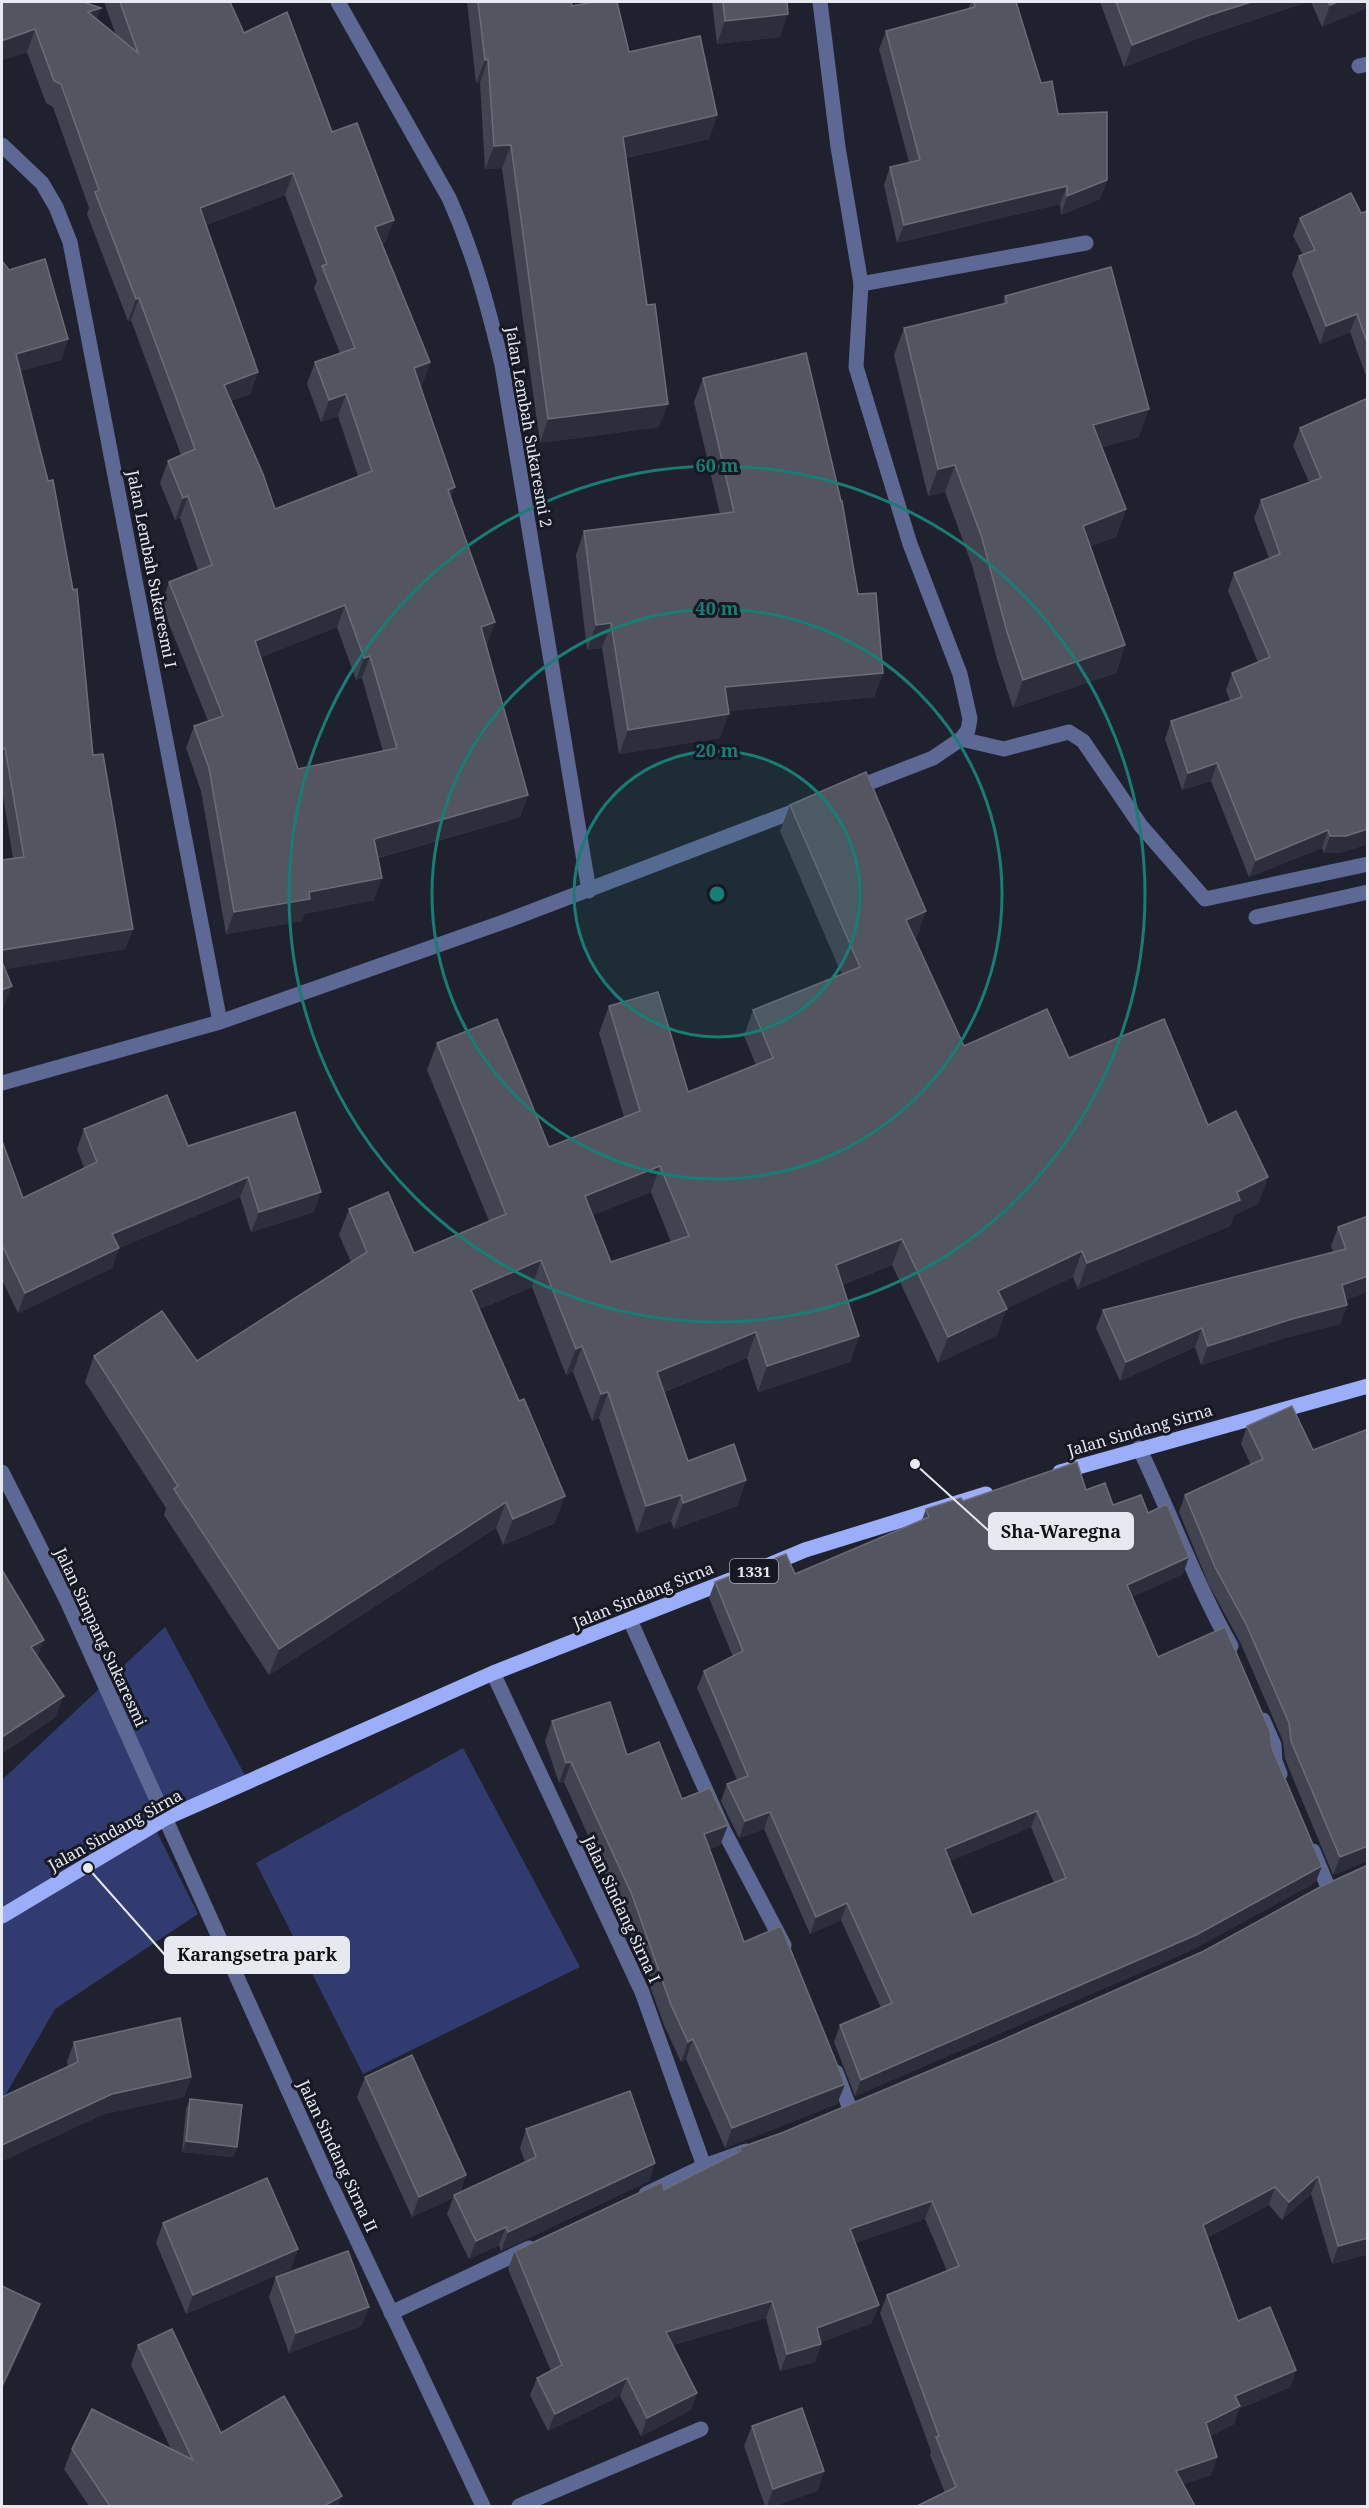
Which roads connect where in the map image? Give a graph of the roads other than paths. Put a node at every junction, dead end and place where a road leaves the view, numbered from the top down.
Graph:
1 (338, 2) edge
2 (820, 2) edge
3 (2, 145) edge
4 (1086, 243) dead end
5 (861, 284) junction
6 (961, 739) junction
7 (836, 795) edge
8 (815, 804) edge
9 (1368, 864) edge
10 (589, 891) junction
11 (1368, 892) edge
12 (1256, 917) dead end
13 (220, 1022) junction
14 (2, 1083) edge
15 (1368, 1386) edge
16 (1139, 1448) junction
17 (2, 1472) edge
18 (1051, 1474) edge
19 (996, 1491) edge
20 (630, 1620) junction
21 (1237, 1658) edge
22 (494, 1673) junction
23 (1255, 1701) edge
24 (1288, 1793) edge
25 (164, 1819) junction
26 (1306, 1834) edge
27 (1328, 1887) edge
28 (2, 1916) edge
29 (790, 1958) edge
30 (829, 2055) edge
31 (850, 2109) edge
32 (764, 2145) edge
33 (705, 2166) junction
34 (629, 2202) edge
35 (542, 2242) edge
36 (391, 2313) junction
37 (700, 2429) dead end
38 (483, 2506) edge
39 (519, 2506) edge

1 - 10 street, Jalan Lembah Sukaresmi 2
2 - 5 street
3 - 13 street, Jalan Lembah Sukaresmi I
4 - 5 street
5 - 6 street
6 - 7 street
6 - 9 street
8 - 10 street
10 - 13 street
11 - 12 street
13 - 14 street
15 - 16 main road, Jalan Sindang Sirna
16 - 18 main road, Jalan Sindang Sirna
16 - 21 street
17 - 25 street, Jalan Simpang Sukaresmi
19 - 20 main road, Jalan Sindang Sirna / 1331
20 - 22 main road, Jalan Sindang Sirna / 1331
20 - 29 street
22 - 25 main road, Jalan Sindang Sirna / 1331
22 - 33 street, Jalan Sindang Sirna I
23 - 24 street
25 - 28 main road, Jalan Sindang Sirna / 1331
25 - 36 street, Jalan Sindang Sirna II
26 - 27 street
30 - 31 street
32 - 33 street
33 - 34 street
35 - 36 street
36 - 38 street, Jalan Sindang Sirna II
37 - 39 street

